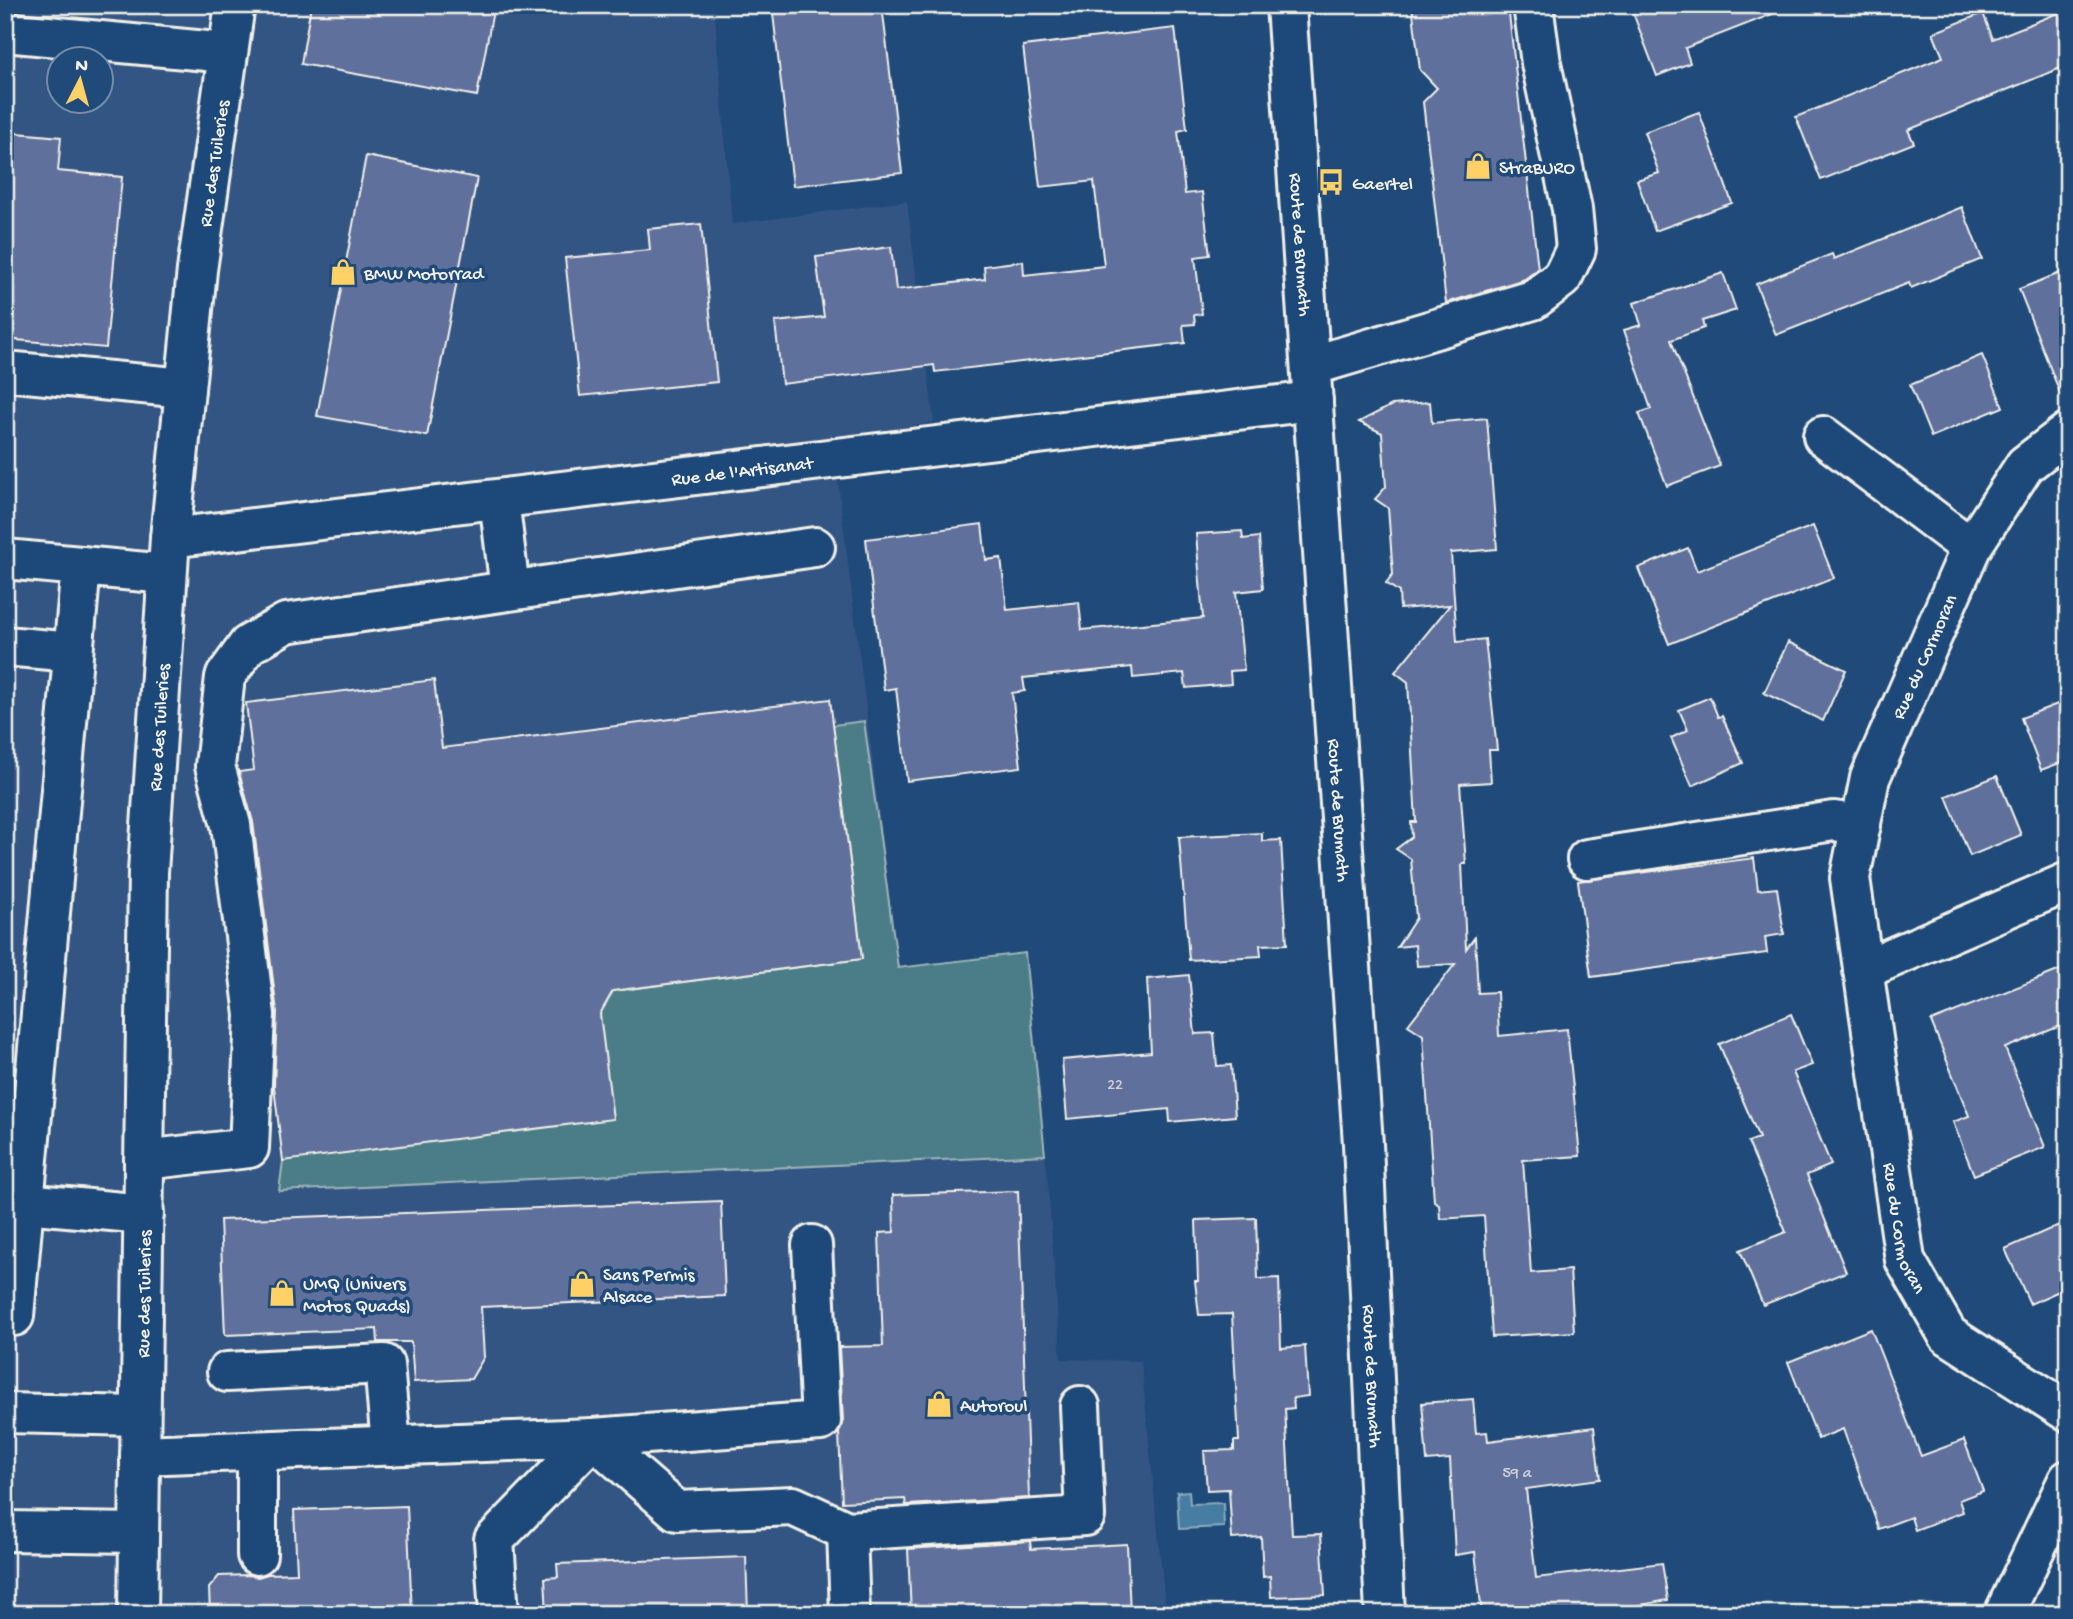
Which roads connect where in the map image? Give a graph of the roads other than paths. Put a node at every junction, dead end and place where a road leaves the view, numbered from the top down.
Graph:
1 (235, 5) edge
2 (1286, 5) edge
3 (1532, 5) edge
4 (5, 32) edge
5 (228, 53) junction
6 (5, 370) edge
7 (1312, 383) junction
8 (185, 388) junction
9 (2068, 432) edge
10 (1823, 436) dead end
11 (499, 499) junction
12 (815, 547) dead end
13 (1971, 548) junction
14 (169, 556) junction
15 (5, 559) edge
16 (81, 566) junction
17 (510, 590) junction
18 (5, 646) edge
19 (73, 652) junction
20 (1861, 825) junction
21 (1587, 859) dead end
22 (2068, 882) edge
23 (1863, 970) junction
24 (145, 1160) junction
25 (24, 1203) junction
26 (144, 1214) junction
27 (811, 1245) dead end
28 (5, 1316) edge
29 (227, 1372) dead end
30 (1080, 1406) dead end
31 (2068, 1412) edge
32 (5, 1413) edge
33 (140, 1416) junction
34 (593, 1438) junction
35 (391, 1446) junction
36 (257, 1451) junction
37 (140, 1455) junction
38 (2068, 1480) edge
39 (5, 1531) edge
40 (847, 1531) junction
41 (139, 1533) junction
42 (257, 1555) dead end
43 (138, 1614) edge
44 (499, 1614) edge
45 (850, 1614) edge
46 (1385, 1614) edge
47 (2004, 1614) edge

1 - 5 street, Rue des Tuileries
2 - 7 street, Route de Brumath
3 - 7 street, Rue de l'Artisanat
4 - 5 street
5 - 8 street, Rue des Tuileries
6 - 8 street
7 - 11 street, Rue de l'Artisanat
7 - 46 street, Route de Brumath
8 - 14 street, Rue des Tuileries
9 - 13 street, Rue du Cormoran
10 - 13 street
11 - 14 street, Rue de l'Artisanat
11 - 17 street
12 - 17 street
13 - 20 street, Rue du Cormoran
14 - 16 street, Rue de l'Artisanat
14 - 24 street, Rue des Tuileries
15 - 16 street, Rue de l'Artisanat
16 - 19 street
17 - 24 street
18 - 19 street
19 - 25 street
20 - 21 street
20 - 23 street, Rue du Cormoran
22 - 23 street
23 - 31 street, Rue du Cormoran
24 - 26 street, Rue des Tuileries
25 - 26 street
25 - 28 street
26 - 33 street, Rue des Tuileries
27 - 34 street
29 - 35 street
30 - 40 street
32 - 33 street
33 - 37 street, Rue des Tuileries
34 - 35 street
34 - 40 street
34 - 44 street
35 - 36 street
36 - 37 street
36 - 42 street
37 - 41 street, Rue des Tuileries
38 - 47 street
39 - 41 street
40 - 45 street
41 - 43 street, Rue des Tuileries

